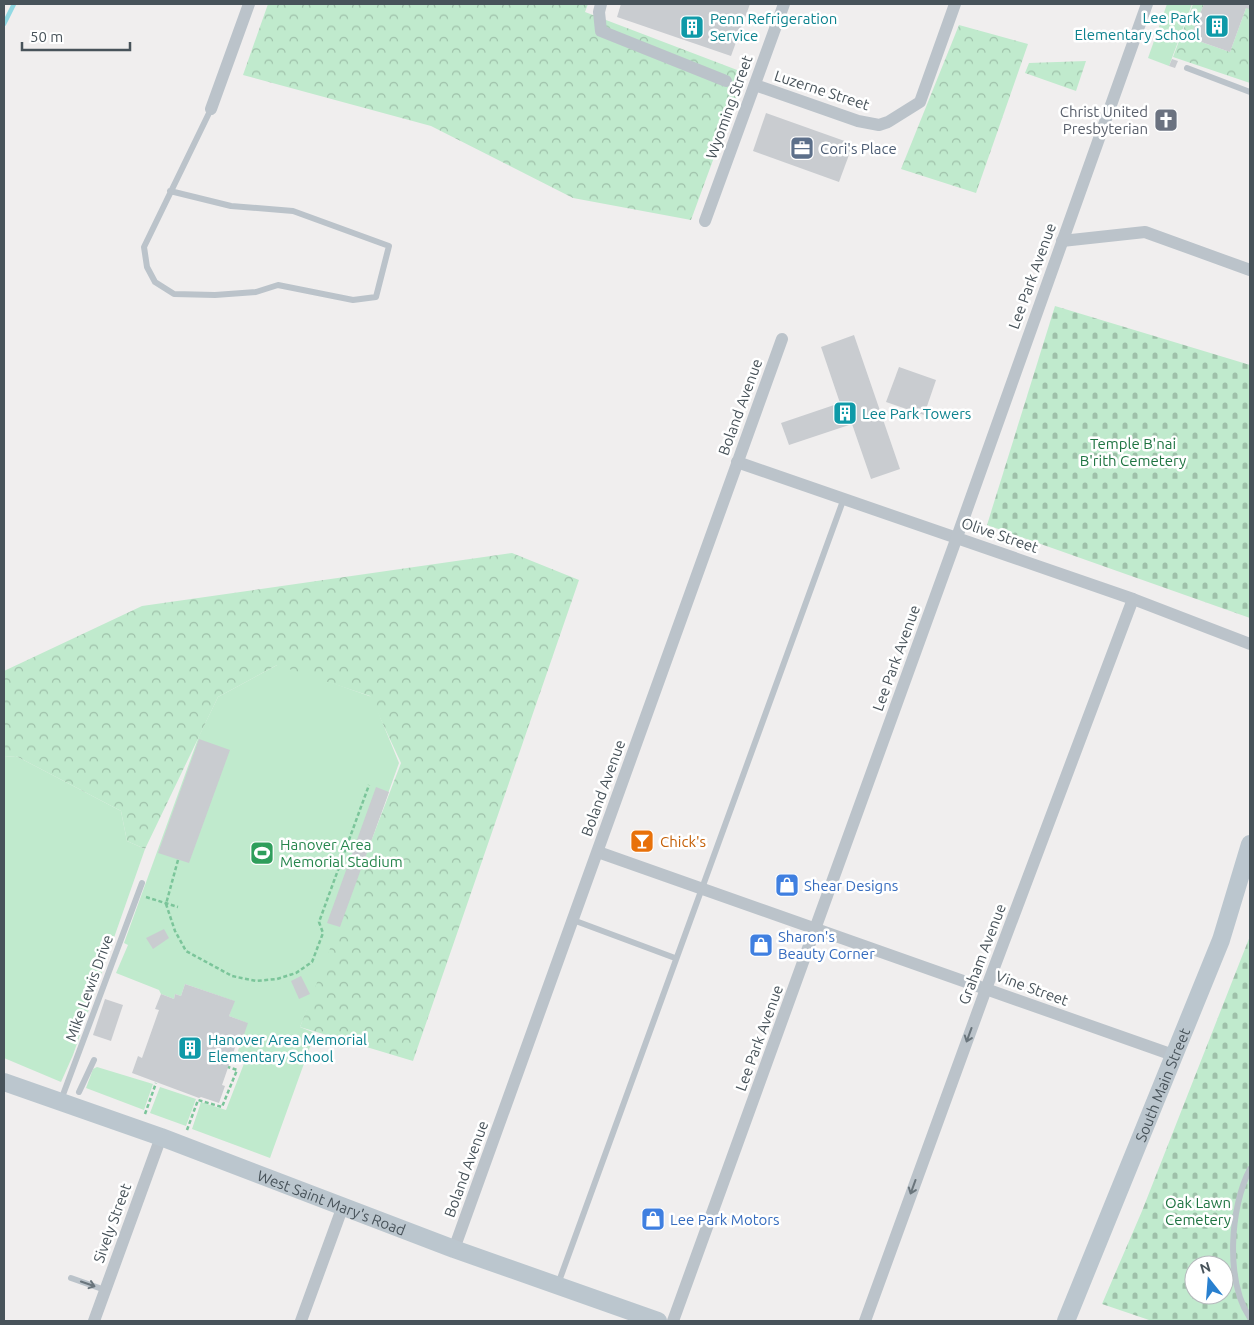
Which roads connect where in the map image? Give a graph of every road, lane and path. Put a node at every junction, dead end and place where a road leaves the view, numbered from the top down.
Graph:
1 (249, 4) edge
2 (601, 4) edge
3 (784, 4) edge
4 (955, 4) edge
5 (1147, 4) edge
6 (1188, 68) dead end
7 (726, 81) dead end
8 (754, 85) junction
9 (1250, 92) edge
10 (211, 109) joint
11 (170, 191) junction
12 (705, 221) dead end
13 (1062, 241) junction
14 (1250, 270) edge
15 (782, 339) dead end
16 (737, 462) junction
17 (844, 498) junction
18 (957, 537) junction
19 (1133, 599) junction
20 (1250, 644) edge
21 (369, 785) dead end
22 (1250, 844) edge
23 (598, 852) junction
24 (178, 860) dead end
25 (142, 883) dead end
26 (701, 886) junction
27 (138, 895) junction
28 (166, 904) junction
29 (178, 908) dead end
30 (573, 920) junction
31 (816, 928) junction
32 (675, 958) junction
33 (104, 982) junction
34 (112, 985) dead end
35 (986, 989) junction
36 (1173, 1055) junction
37 (94, 1060) dead end
38 (228, 1067) dead end
39 (4, 1082) edge
40 (156, 1083) dead end
41 (79, 1092) dead end
42 (61, 1101) junction
43 (145, 1114) dead end
44 (188, 1130) dead end
45 (161, 1137) junction
46 (1250, 1170) edge
47 (343, 1206) junction
48 (454, 1248) junction
49 (71, 1278) dead end
50 (557, 1285) junction
51 (105, 1290) junction
52 (1250, 1318) edge
53 (1071, 1320) edge
54 (94, 1321) edge
55 (302, 1321) edge
56 (658, 1321) edge
57 (673, 1321) edge
58 (864, 1321) edge

1 - 10 street
2 - 7 street
3 - 8 street, Wyoming Street
4 - 8 street, Luzerne Street
5 - 13 street, Lee Park Avenue
6 - 9 lane
8 - 12 street, Wyoming Street
10 - 11 lane
11 - 11 lane
13 - 14 street
13 - 18 street, Lee Park Avenue
15 - 16 street, Boland Avenue
16 - 17 street, Olive Street
16 - 23 street, Boland Avenue
17 - 18 street, Olive Street
17 - 26 lane
18 - 19 street, Olive Street
18 - 31 street, Lee Park Avenue
19 - 20 street, Olive Street
19 - 35 street, Graham Avenue
21 - 28 path
22 - 36 street, South Main Street
23 - 26 street, Vine Street
23 - 30 street, Boland Avenue
24 - 28 path
25 - 27 lane, Mike Lewis Drive
26 - 31 street, Vine Street
26 - 32 lane
27 - 28 path
27 - 33 lane, Mike Lewis Drive
28 - 29 path
30 - 32 lane
30 - 48 street, Boland Avenue
31 - 35 street, Vine Street
31 - 57 street, Lee Park Avenue
32 - 50 lane
33 - 34 lane
33 - 42 lane, Mike Lewis Drive
35 - 36 street, Vine Street
35 -> 58 street, Graham Avenue
36 - 53 street, South Main Street
37 - 41 lane
38 - 44 path
39 - 42 street, West Saint Mary's Road
40 - 43 path
42 - 45 street, West Saint Mary's Road
45 - 47 street, West Saint Mary's Road
45 - 51 street, Sively Street
46 - 52 lane
47 - 48 street, West Saint Mary's Road
47 - 55 street
48 - 50 street, West Saint Mary's Road
49 -> 51 lane
50 - 56 street, West Saint Mary's Road
51 - 54 street, Sively Street

